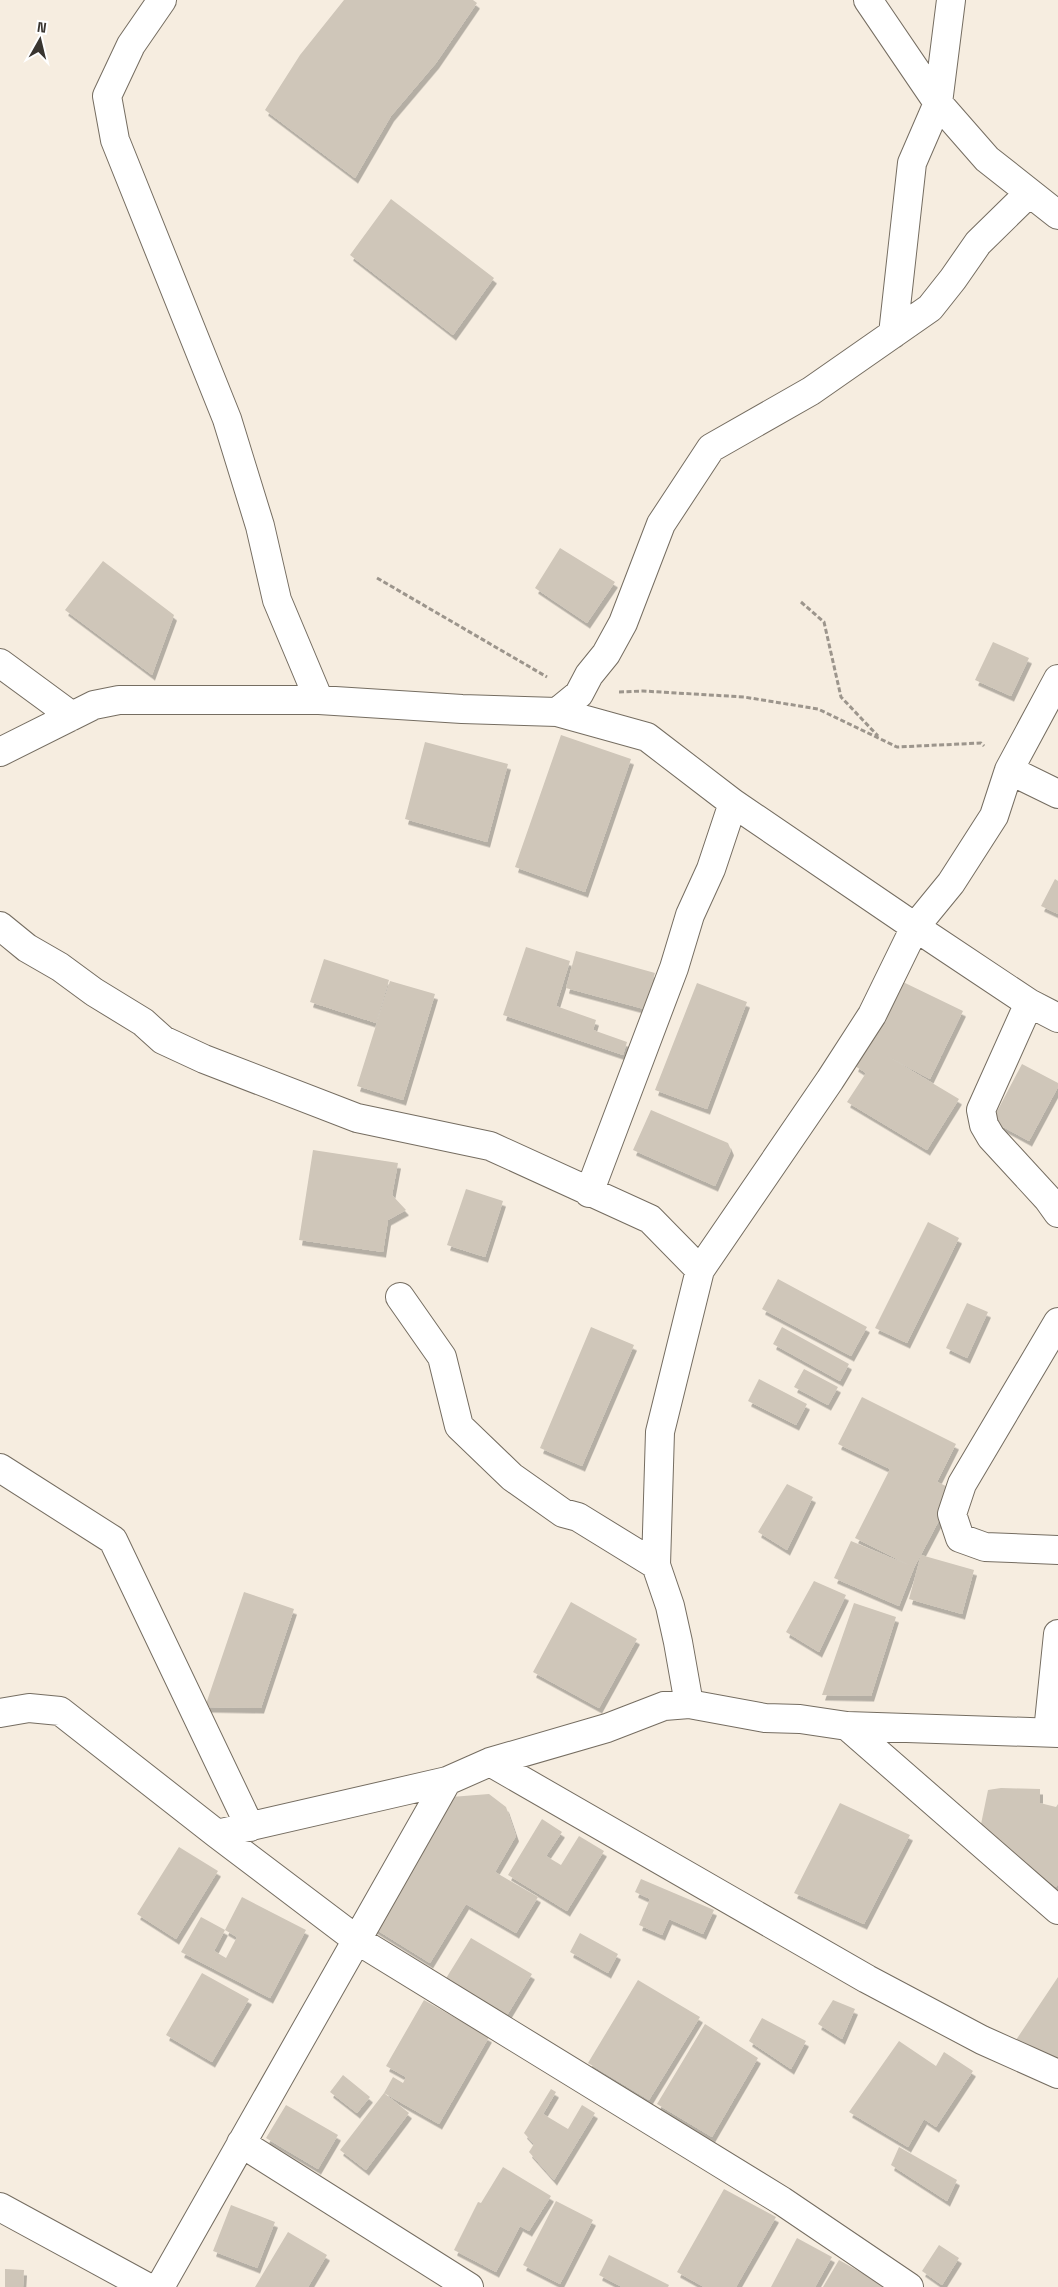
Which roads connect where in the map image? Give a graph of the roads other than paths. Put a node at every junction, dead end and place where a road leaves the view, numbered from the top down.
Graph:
1 (162, 0) edge
2 (868, 0) edge
3 (952, 0) edge
4 (938, 103) junction
5 (1029, 193) junction
6 (1058, 215) edge
7 (893, 334) junction
8 (0, 663) edge
9 (1058, 678) edge
10 (318, 700) junction
11 (557, 712) junction
12 (72, 716) junction
13 (0, 752) edge
14 (1009, 770) junction
15 (1058, 794) edge
16 (733, 803) junction
17 (0, 926) edge
18 (915, 927) junction
19 (1029, 1003) junction
20 (1058, 1018) edge
21 (590, 1193) junction
22 (1058, 1214) edge
23 (700, 1270) junction
24 (400, 1297) dead end
25 (1058, 1322) edge
26 (0, 1468) edge
27 (1058, 1550) edge
28 (656, 1565) junction
29 (1058, 1634) edge
30 (689, 1704) junction
31 (0, 1713) edge
32 (847, 1726) junction
33 (1053, 1732) edge
34 (490, 1762) junction
35 (447, 1782) junction
36 (250, 1827) junction
37 (217, 1834) junction
38 (1058, 1910) edge
39 (357, 1940) junction
40 (1058, 2074) edge
41 (241, 2143) junction
42 (0, 2207) edge
43 (147, 2287) edge
44 (160, 2287) edge
45 (470, 2287) edge
46 (909, 2287) edge

1 - 10 street
2 - 4 street
3 - 4 street
4 - 5 street
4 - 7 street
5 - 6 street
5 - 7 street
7 - 11 street
8 - 12 street
9 - 14 street
10 - 11 street
10 - 12 street
11 - 16 street
12 - 13 street
14 - 15 street
14 - 18 street
16 - 18 street
16 - 21 street
17 - 21 street
18 - 19 street
18 - 23 street
19 - 20 street
19 - 22 street
21 - 23 street
23 - 28 street
24 - 28 street
25 - 27 street
26 - 36 street
28 - 30 street
29 - 33 street
30 - 32 street
30 - 34 street
31 - 37 street
32 - 33 street
32 - 38 street
34 - 35 street
34 - 40 street
35 - 36 street
35 - 39 street
36 - 37 street
37 - 39 street
39 - 41 street
39 - 46 street
41 - 44 street
41 - 45 street
42 - 43 street

